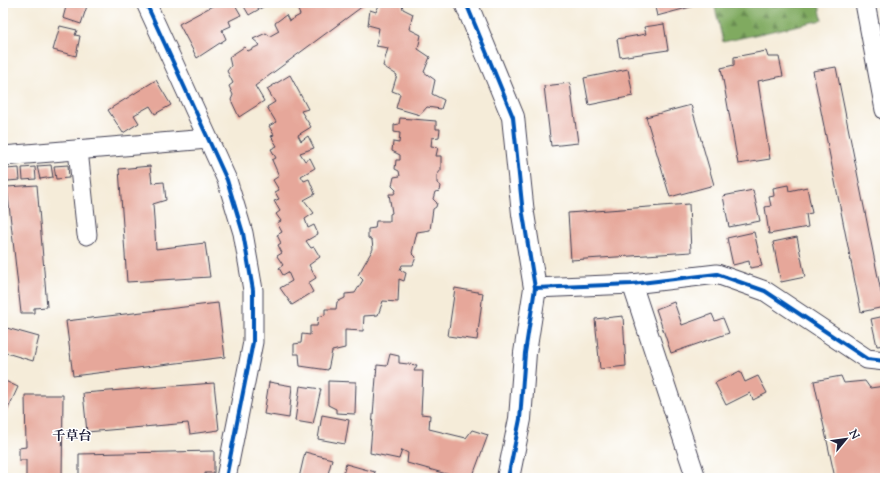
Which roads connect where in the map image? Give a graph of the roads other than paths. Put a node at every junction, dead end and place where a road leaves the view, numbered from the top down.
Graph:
1 (146, 3) edge
2 (466, 3) edge
3 (865, 3) edge
4 (885, 110) edge
5 (208, 139) junction
6 (78, 150) junction
7 (3, 156) edge
8 (87, 235) dead end
9 (632, 284) junction
10 (535, 288) junction
11 (885, 361) edge
12 (226, 478) edge
13 (508, 478) edge
14 (696, 478) edge

1 - 5 street
2 - 10 street
3 - 4 street
5 - 6 street
5 - 12 street
6 - 7 street
6 - 8 street
9 - 10 street
9 - 11 street
9 - 14 street
10 - 13 street

